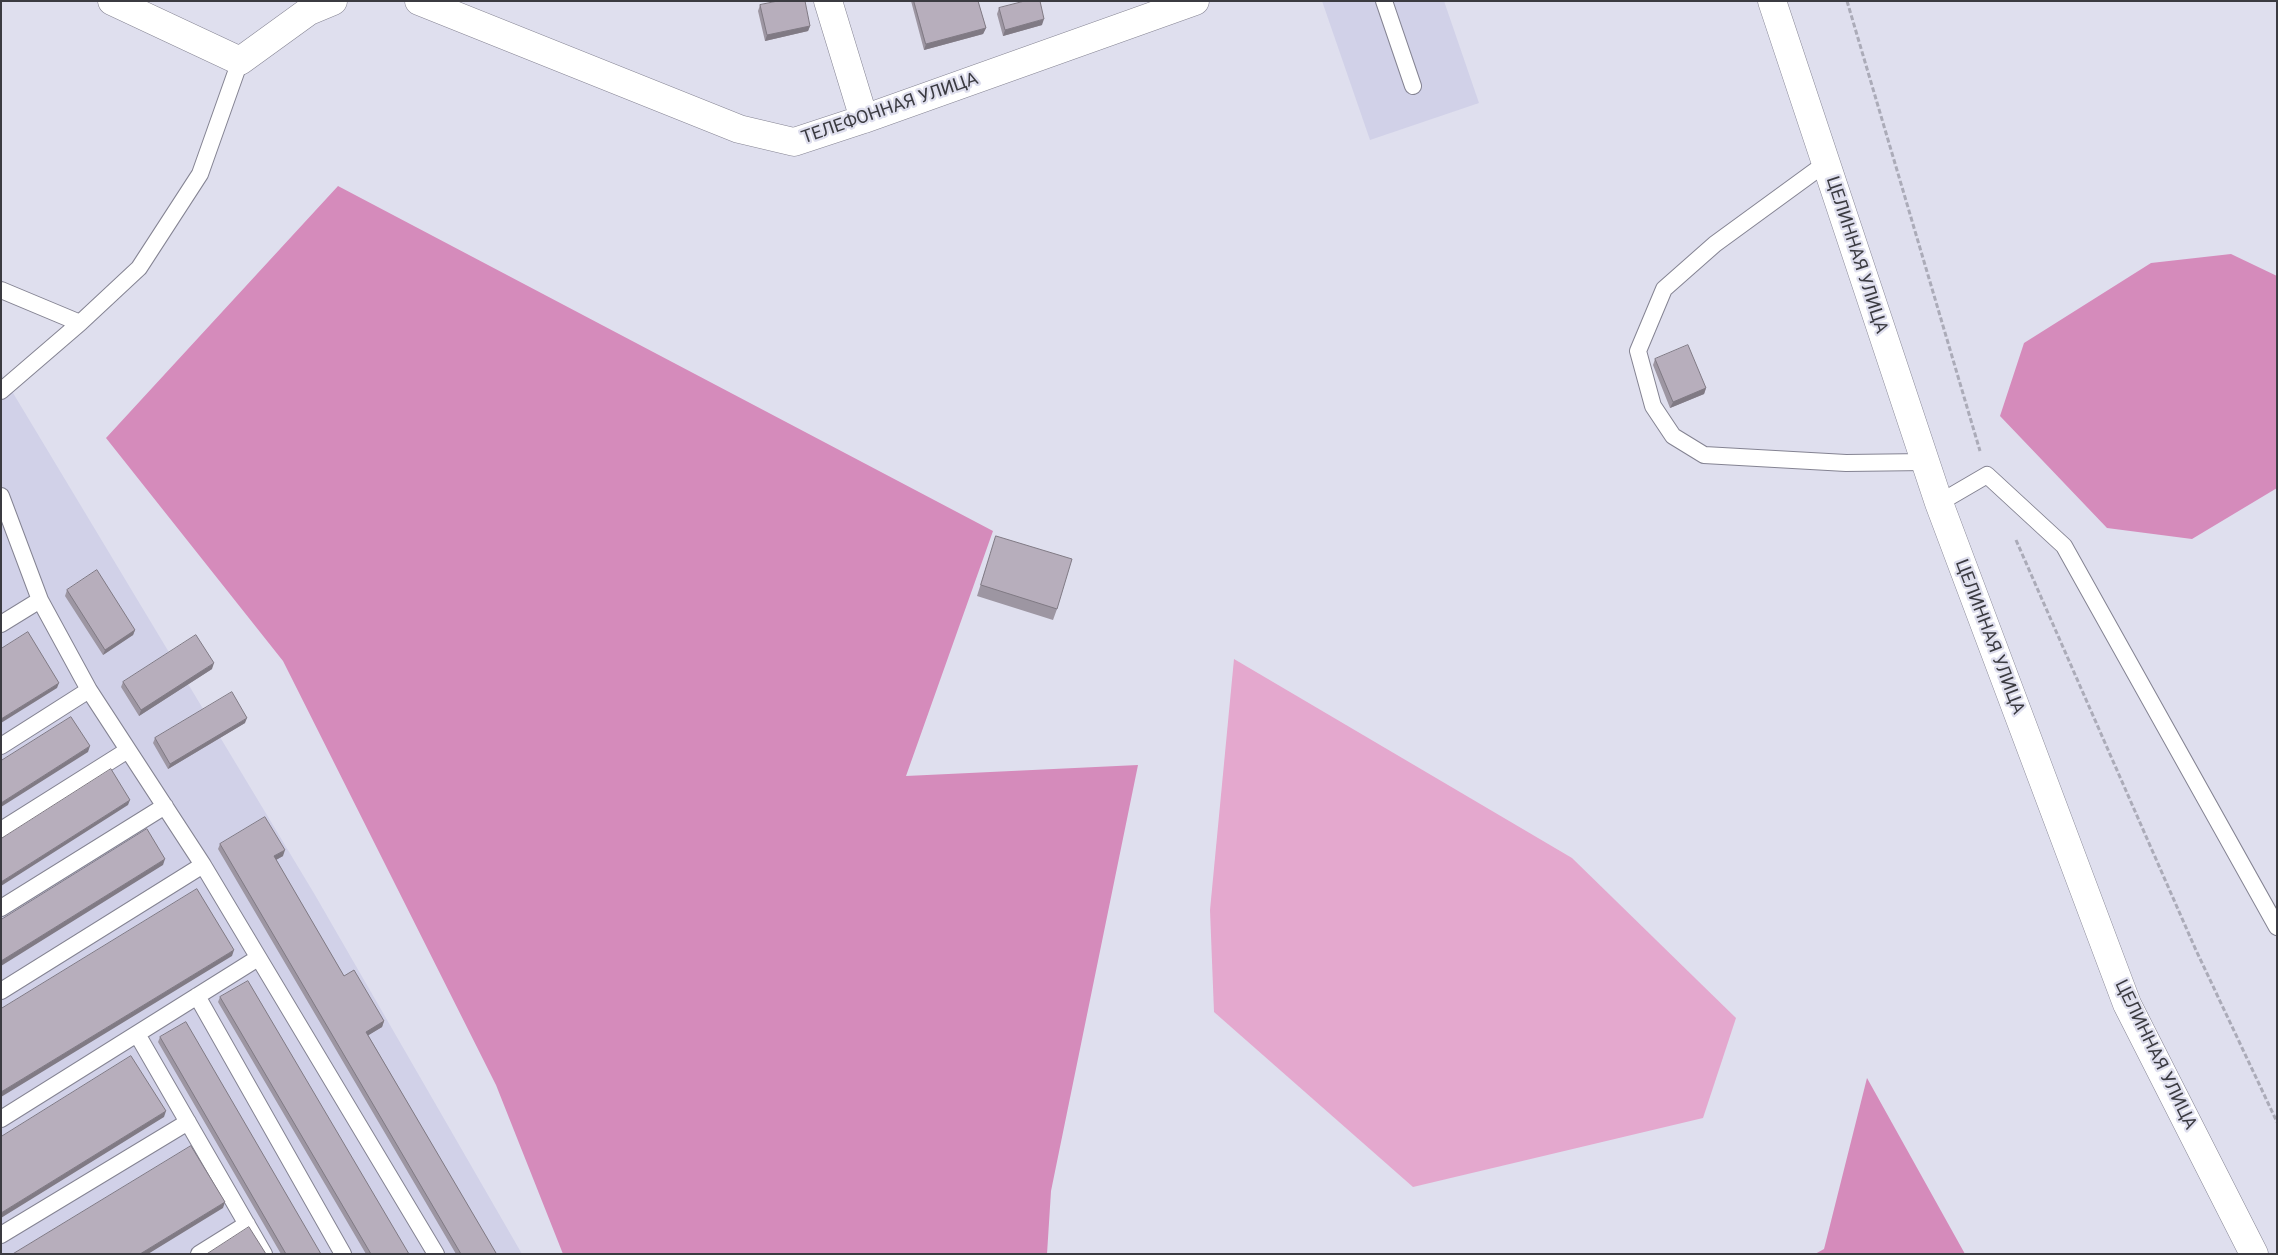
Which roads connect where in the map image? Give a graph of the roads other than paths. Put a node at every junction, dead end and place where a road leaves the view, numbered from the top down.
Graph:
1 (112, 1) edge
2 (333, 1) edge
3 (419, 1) edge
4 (828, 1) edge
5 (1195, 1) edge
6 (1384, 1) edge
7 (1772, 1) edge
8 (240, 61) junction
9 (1413, 86) dead end
10 (864, 119) junction
11 (1826, 163) junction
12 (1, 290) edge
13 (80, 323) junction
14 (1, 391) edge
15 (1926, 462) junction
16 (1, 496) edge
17 (1939, 502) junction
18 (40, 600) junction
19 (1, 624) edge
20 (89, 690) junction
21 (1, 746) edge
22 (128, 750) junction
23 (165, 806) junction
24 (1, 830) edge
25 (203, 865) junction
26 (1, 908) edge
27 (2277, 927) edge
28 (258, 958) junction
29 (1, 991) edge
30 (197, 996) junction
31 (137, 1034) junction
32 (1, 1119) edge
33 (188, 1122) junction
34 (247, 1224) junction
35 (1, 1235) edge
36 (198, 1254) edge
37 (264, 1254) edge
38 (343, 1254) edge
39 (436, 1254) edge
40 (2254, 1254) edge

1 - 8 main road
2 - 8 main road
3 - 10 main road, ТЕЛЕФОННАЯ УЛИЦА
4 - 10 main road
5 - 10 main road, ТЕЛЕФОННАЯ УЛИЦА
6 - 9 lane
7 - 11 main road, ЦЕЛИННАЯ УЛИЦА
8 - 13 lane
11 - 15 main road, ЦЕЛИННАЯ УЛИЦА
11 - 15 lane
12 - 13 lane
13 - 14 lane
15 - 17 main road, ЦЕЛИННАЯ УЛИЦА
16 - 18 lane
17 - 27 lane
17 - 40 main road, ЦЕЛИННАЯ УЛИЦА
18 - 19 lane
18 - 20 lane
20 - 21 lane
20 - 22 lane
22 - 23 lane
22 - 24 lane
23 - 25 lane
23 - 26 lane
25 - 28 lane
25 - 29 lane
28 - 30 lane
28 - 39 lane
30 - 31 lane
30 - 38 lane
31 - 32 lane
31 - 33 lane
33 - 34 lane
33 - 35 lane
34 - 36 lane
34 - 37 lane

